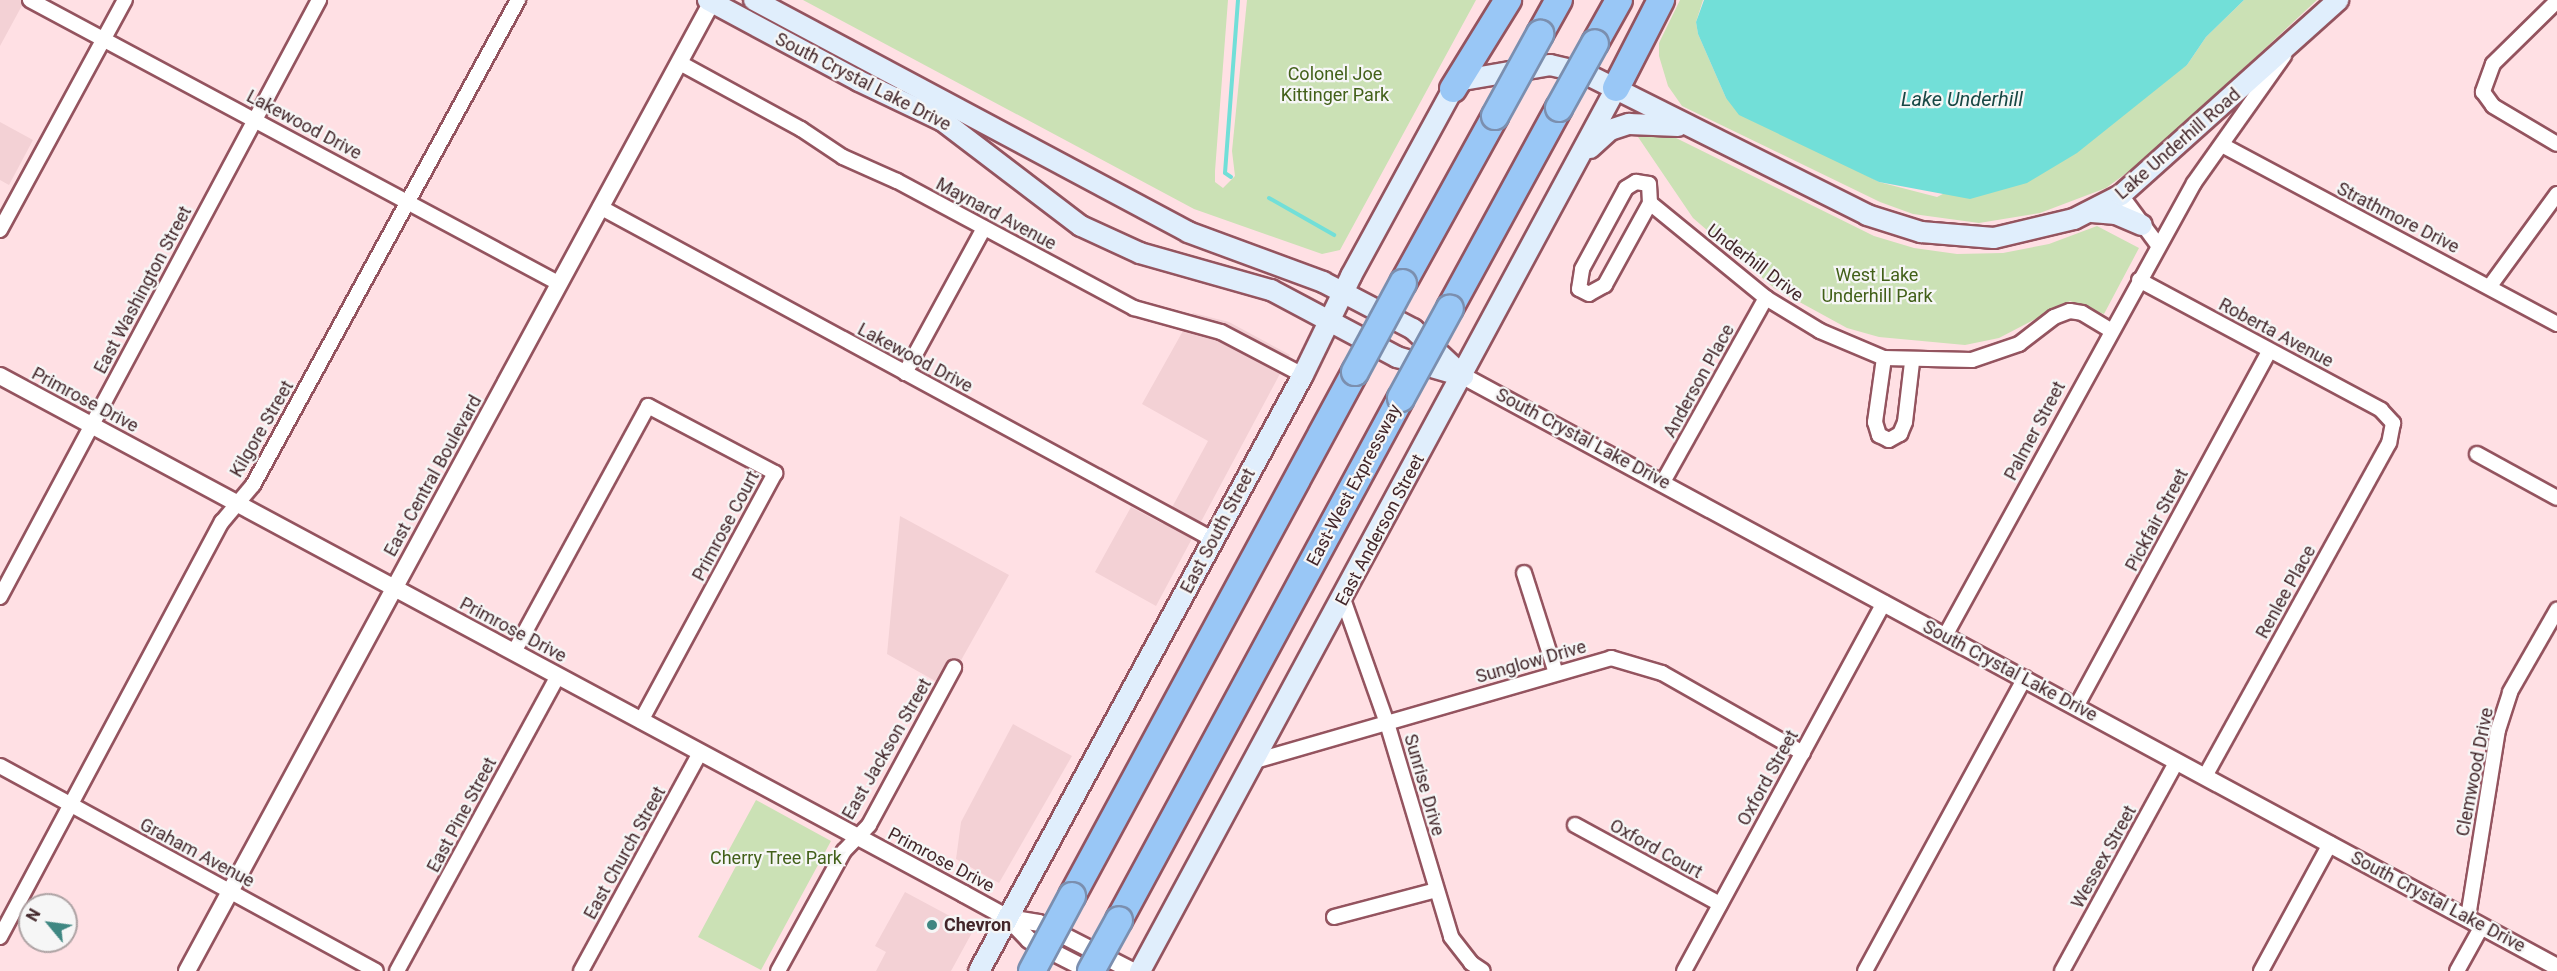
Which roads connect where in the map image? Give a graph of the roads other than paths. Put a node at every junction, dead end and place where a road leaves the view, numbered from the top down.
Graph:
1 (30, 0) edge
2 (124, 0) edge
3 (319, 0) edge
4 (518, 0) edge
5 (754, 0) edge
6 (1508, 0) edge
7 (1559, 0) edge
8 (1619, 0) edge
9 (1661, 0) edge
10 (2338, 0) edge
11 (711, 1) edge
12 (2557, 1) edge
13 (104, 39) junction
14 (2292, 43) junction
15 (680, 63) junction
16 (1616, 88) junction
17 (1453, 89) junction
18 (255, 119) junction
19 (1690, 130) junction
20 (2557, 144) edge
21 (2222, 145) junction
22 (1581, 159) junction
23 (2557, 194) edge
24 (2121, 195) junction
25 (409, 201) junction
26 (1650, 203) junction
27 (600, 207) junction
28 (2092, 212) junction
29 (2142, 225) junction
30 (984, 228) junction
31 (0, 230) edge
32 (2158, 245) junction
33 (2139, 280) junction
34 (560, 284) junction
35 (2490, 286) junction
36 (1343, 292) junction
37 (1766, 298) junction
38 (1331, 321) junction
39 (2557, 324) edge
40 (2110, 330) junction
41 (2269, 351) junction
42 (1884, 358) junction
43 (1912, 362) junction
44 (905, 373) junction
45 (1303, 375) junction
46 (0, 376) edge
47 (1463, 376) junction
48 (2393, 423) joint
49 (91, 425) junction
50 (2477, 454) dead end
51 (1663, 482) junction
52 (2557, 498) edge
53 (238, 503) junction
54 (1214, 540) junction
55 (1524, 573) dead end
56 (395, 588) junction
57 (0, 597) edge
58 (1343, 599) junction
59 (1884, 603) junction
60 (2557, 610) edge
61 (1945, 636) junction
62 (514, 652) junction
63 (954, 668) dead end
64 (1556, 673) junction
65 (558, 676) junction
66 (2025, 678) junction
67 (2076, 707) junction
68 (641, 721) junction
69 (1387, 723) junction
70 (700, 753) junction
71 (1803, 753) junction
72 (1254, 761) junction
73 (2177, 761) junction
74 (0, 766) edge
75 (2205, 776) junction
76 (70, 806) junction
77 (1575, 825) dead end
78 (857, 837) junction
79 (2330, 844) junction
80 (1436, 890) junction
81 (230, 892) junction
82 (1720, 904) junction
83 (1334, 917) dead end
84 (1008, 918) junction
85 (2475, 921) junction
86 (0, 937) edge
87 (2557, 967) edge
88 (187, 971) edge
89 (376, 971) edge
90 (397, 971) edge
91 (581, 971) edge
92 (778, 971) edge
93 (979, 971) edge
94 (1032, 971) edge
95 (1091, 971) edge
96 (1132, 971) edge
97 (1140, 971) edge
98 (1484, 971) edge
99 (1684, 971) edge
100 (1865, 971) edge
101 (2062, 971) edge
102 (2261, 971) edge
103 (2457, 971) edge

1 - 13 street, Lakewood Drive
2 - 13 street
3 - 18 street, East Washington Street
4 - 25 street, Kilgore Street
5 - 36 main road, South Crystal Lake Drive
6 - 17 highway
7 - 94 highway, bridge
8 - 95 highway, East-West Expressway, bridge
9 - 16 highway
10 - 14 main road, Lake Underhill Road
11 - 15 street, East Central Boulevard
11 - 38 main road, South Crystal Lake Drive
12 - 20 street
13 - 18 street, Lakewood Drive
13 - 31 street
14 - 21 street, Palmer Street
14 - 24 main road, Lake Underhill Road
15 - 27 street, East Central Boulevard
15 - 30 street, Maynard Avenue
16 - 17 main road, Lake Underhill Road
16 - 19 main road, Lake Underhill Road
16 - 22 main road, East Anderson Street
17 - 36 main road, East South Street
18 - 25 street, Lakewood Drive
18 - 49 street, East Washington Street
19 - 22 main road, Lake Underhill Road
19 - 28 main road, Lake Underhill Road
21 - 32 street, Palmer Street
21 - 35 street, Strathmore Drive
22 - 47 main road, East Anderson Street
23 - 35 street
24 - 28 main road, Lake Underhill Road
24 - 29 street
25 - 34 street, Lakewood Drive
25 - 53 street, Kilgore Street
26 - 26 street
26 - 37 street, Underhill Drive
27 - 34 street, East Central Boulevard
27 - 44 street, Lakewood Drive
28 - 29 main road
29 - 32 street
30 - 44 street
30 - 45 street, Maynard Avenue
32 - 33 street, Palmer Street
33 - 40 street, Palmer Street
33 - 41 street, Roberta Avenue
34 - 56 street, East Central Boulevard
35 - 39 street, Strathmore Drive
36 - 38 main road, East South Street
36 - 47 main road, South Crystal Lake Drive
37 - 42 street, Underhill Drive
37 - 51 street, Anderson Place
38 - 45 main road, East South Street
38 - 47 main road, South Crystal Lake Drive
40 - 43 street, Underhill Drive
40 - 61 street, Palmer Street
41 - 48 street, Roberta Avenue
41 - 67 street, Pickfair Street
42 - 43 street, Underhill Drive
42 - 43 street
44 - 54 street, Lakewood Drive
45 - 54 main road, East South Street
46 - 49 street, Primrose Drive
47 - 51 street, South Crystal Lake Drive
47 - 58 main road, East Anderson Street
48 - 75 street, Renlee Place
49 - 53 street, Primrose Drive
49 - 57 street, East Washington Street
50 - 52 street
51 - 59 street, South Crystal Lake Drive
53 - 56 street, Primrose Drive
53 - 76 street, Kilgore Street
54 - 84 main road, East South Street
55 - 64 street
56 - 62 street, Primrose Drive
56 - 81 street, East Central Boulevard
58 - 69 street, Sunrise Drive
58 - 72 main road, East Anderson Street
59 - 61 street, South Crystal Lake Drive
59 - 71 street, Oxford Street
60 - 85 street, Clemwood Drive
61 - 66 street, South Crystal Lake Drive
62 - 65 street, Primrose Drive
62 - 68 street, Primrose Court
63 - 78 street, East Jackson Street
64 - 69 street, Sunglow Drive
64 - 71 street, Sunglow Drive
65 - 68 street, Primrose Drive
65 - 90 street, East Pine Street
66 - 67 street, South Crystal Lake Drive
66 - 100 street
67 - 73 street, South Crystal Lake Drive
68 - 70 street, Primrose Drive
69 - 72 street, Sunglow Drive
69 - 80 street, Sunrise Drive
70 - 78 street, Primrose Drive
70 - 91 street, East Church Street
71 - 82 street, Oxford Street
72 - 97 main road, East Anderson Street
73 - 75 street, South Crystal Lake Drive
73 - 101 street, Wessex Street
74 - 76 street, Graham Avenue
75 - 79 street, South Crystal Lake Drive
76 - 81 street, Graham Avenue
76 - 86 street, Kilgore Street
77 - 82 street, Oxford Court
78 - 84 street, Primrose Drive
78 - 92 street, East Jackson Street
79 - 85 street, South Crystal Lake Drive
79 - 102 street
80 - 83 street
80 - 98 street, Sunrise Drive
81 - 88 street, East Central Boulevard
81 - 89 street, Graham Avenue
82 - 99 street, Oxford Street
84 - 93 main road, East South Street
84 - 95 street, Primrose Drive
84 - 96 street, Primrose Drive
85 - 87 street, South Crystal Lake Drive
85 - 103 street, Clemwood Drive

